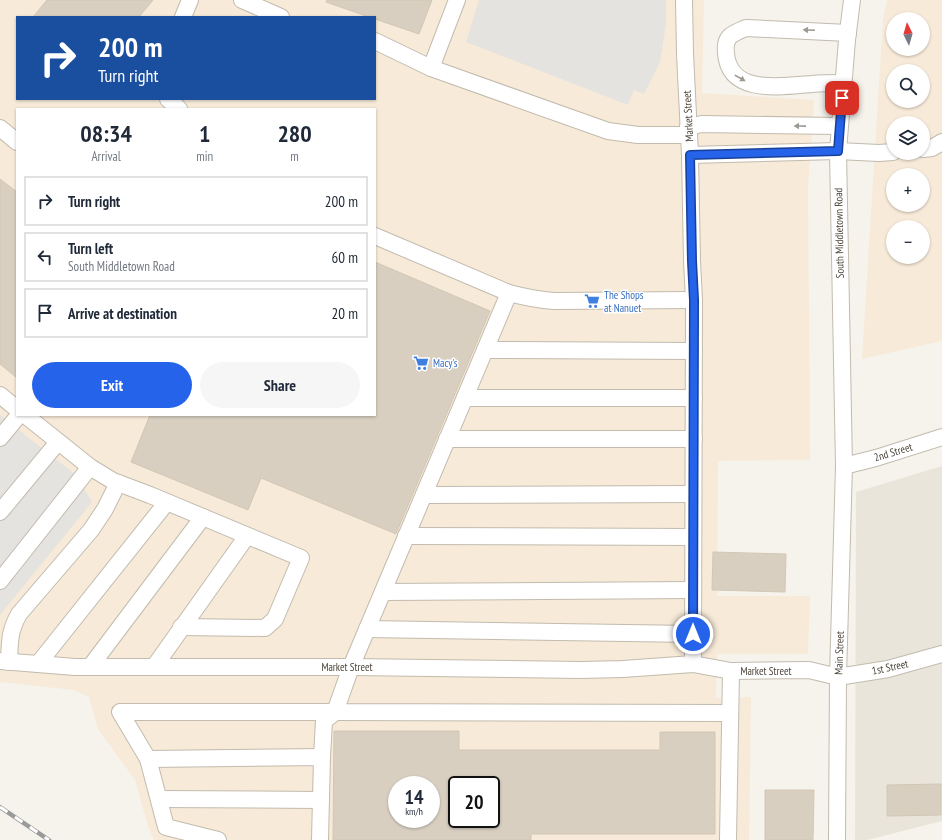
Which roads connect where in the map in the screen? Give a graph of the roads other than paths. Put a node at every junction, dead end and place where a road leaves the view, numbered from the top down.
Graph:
1 (190, 0) edge
2 (242, 0) edge
3 (457, 0) edge
4 (684, 0) edge
5 (852, 0) edge
6 (183, 16) edge
7 (280, 16) edge
8 (848, 32) junction
9 (376, 41) edge
10 (431, 68) junction
11 (843, 83) junction
12 (169, 100) edge
13 (178, 108) edge
14 (839, 126) junction
15 (0, 128) edge
16 (688, 131) junction
17 (16, 141) edge
18 (942, 142) edge
19 (930, 148) edge
20 (838, 151) junction
21 (886, 152) edge
22 (690, 155) junction
23 (376, 236) edge
24 (509, 293) junction
25 (694, 300) junction
26 (485, 350) junction
27 (694, 351) junction
28 (0, 395) edge
29 (464, 398) junction
30 (694, 398) junction
31 (16, 408) edge
32 (18, 416) edge
33 (25, 416) edge
34 (942, 437) edge
35 (0, 438) edge
36 (448, 439) junction
37 (694, 439) junction
38 (58, 442) junction
39 (844, 466) junction
40 (90, 467) junction
41 (118, 483) junction
42 (693, 494) junction
43 (424, 495) junction
44 (167, 502) junction
45 (0, 512) edge
46 (203, 517) junction
47 (247, 536) junction
48 (406, 536) junction
49 (693, 537) junction
50 (0, 581) edge
51 (693, 590) junction
52 (383, 592) junction
53 (181, 627) junction
54 (367, 629) junction
55 (693, 634) junction
56 (942, 654) edge
57 (5, 661) edge
58 (38, 664) junction
59 (693, 664) junction
60 (90, 667) junction
61 (154, 667) junction
62 (351, 667) junction
63 (730, 671) junction
64 (838, 677) junction
65 (335, 712) junction
66 (730, 713) junction
67 (322, 757) junction
68 (148, 759) junction
69 (159, 799) junction
70 (321, 800) junction
71 (167, 833) edge
72 (218, 840) edge
73 (320, 840) edge
74 (728, 840) edge
75 (837, 840) edge

1 - 6 street
2 - 7 street
3 - 10 street
4 - 16 street, Market Street
5 - 8 street, South Middletown Road
8 - 11 street, South Middletown Road
8 -> 11 street
9 - 10 street
10 - 16 street
11 - 14 street, South Middletown Road
12 - 13 street
14 -> 16 street
14 - 20 street, South Middletown Road
15 - 17 street
16 - 22 street, Market Street
18 - 19 street
20 - 21 street
20 - 22 street
20 - 39 street, South Middletown Road
22 - 25 street, Market Street
23 - 24 street
24 - 25 street
24 - 26 street
25 - 27 street, Market Street
26 - 27 street
26 - 29 street
27 - 30 street, Market Street
28 - 31 street
29 - 30 street
29 - 36 street
30 - 37 street, Market Street
32 - 35 street
33 - 38 street
34 - 39 street, 2nd Street
36 - 37 street
36 - 43 street
37 - 42 street, Market Street
38 - 40 street
38 - 45 street
39 - 64 street, Main Street
40 - 41 street
40 - 50 street
41 - 44 street
41 - 57 street
42 - 43 street
42 - 49 street, Market Street
43 - 48 street
44 - 46 street
44 - 58 street
46 - 47 street
46 - 60 street
47 - 53 street
47 - 53 street
48 - 49 street
48 - 52 street
49 - 51 street, Market Street
51 - 52 street
51 - 55 street, Market Street
52 - 54 street
53 - 61 street
54 - 55 street
54 - 62 street
55 - 59 street, Market Street
56 - 64 street, 1st Street
57 - 58 street, Market Street
58 - 60 street, Market Street
59 - 62 street, Market Street
59 - 63 street, Market Street
60 - 61 street, Market Street
61 - 62 street, Market Street
62 - 65 street
63 - 64 street, Market Street
63 - 66 street
64 - 75 street, Main Street
65 - 66 street
65 - 67 street
65 - 68 street
66 - 74 street
67 - 68 street
67 - 70 street
68 - 69 street
69 - 70 street
69 - 71 street
70 - 73 street
71 - 72 street

